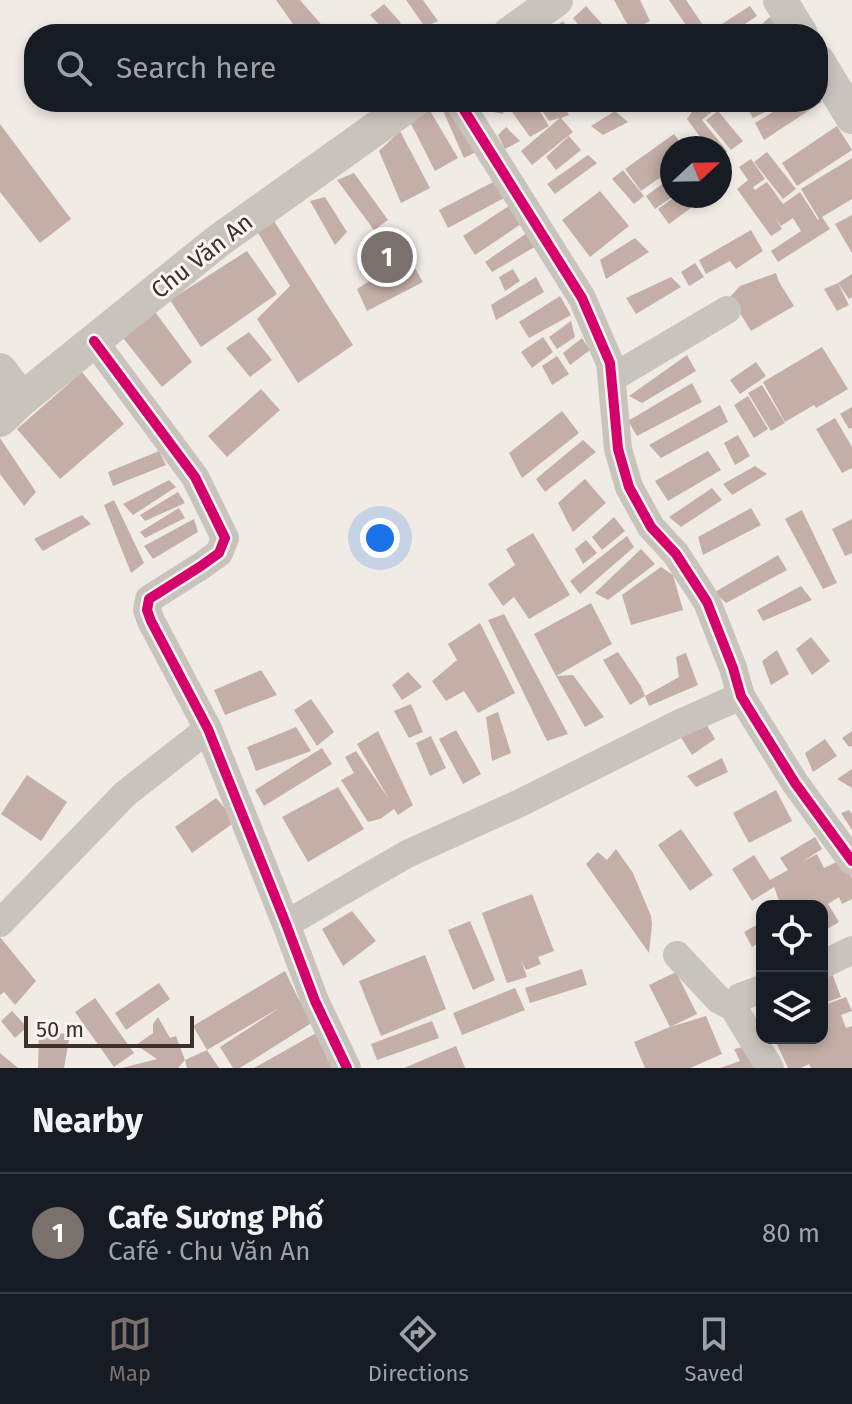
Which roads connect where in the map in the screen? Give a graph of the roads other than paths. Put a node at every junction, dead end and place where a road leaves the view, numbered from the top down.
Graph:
1 (556, 0) edge
2 (780, 0) edge
3 (523, 24) edge
4 (795, 24) edge
5 (828, 77) edge
6 (399, 112) edge
7 (465, 112) edge
8 (852, 117) edge
9 (727, 310) dead end
10 (94, 341) junction
11 (0, 370) edge
12 (612, 378) junction
13 (11, 410) edge
14 (741, 696) junction
15 (208, 729) junction
16 (852, 861) edge
17 (0, 923) edge
18 (286, 924) junction
19 (852, 950) edge
20 (677, 955) dead end
21 (828, 962) edge
22 (756, 991) edge
23 (733, 1007) junction
24 (347, 1068) edge
25 (770, 1068) edge

1 - 3 street
2 - 4 street
5 - 8 street
6 - 10 street, Chu Văn An
7 - 12 street
9 - 12 street
10 - 13 street, Chu Văn An
10 - 15 street
11 - 13 street
12 - 14 street
14 - 16 street
14 - 18 street
15 - 17 street
15 - 18 street
18 - 24 street
19 - 21 street
20 - 23 street
22 - 23 street
23 - 25 street

